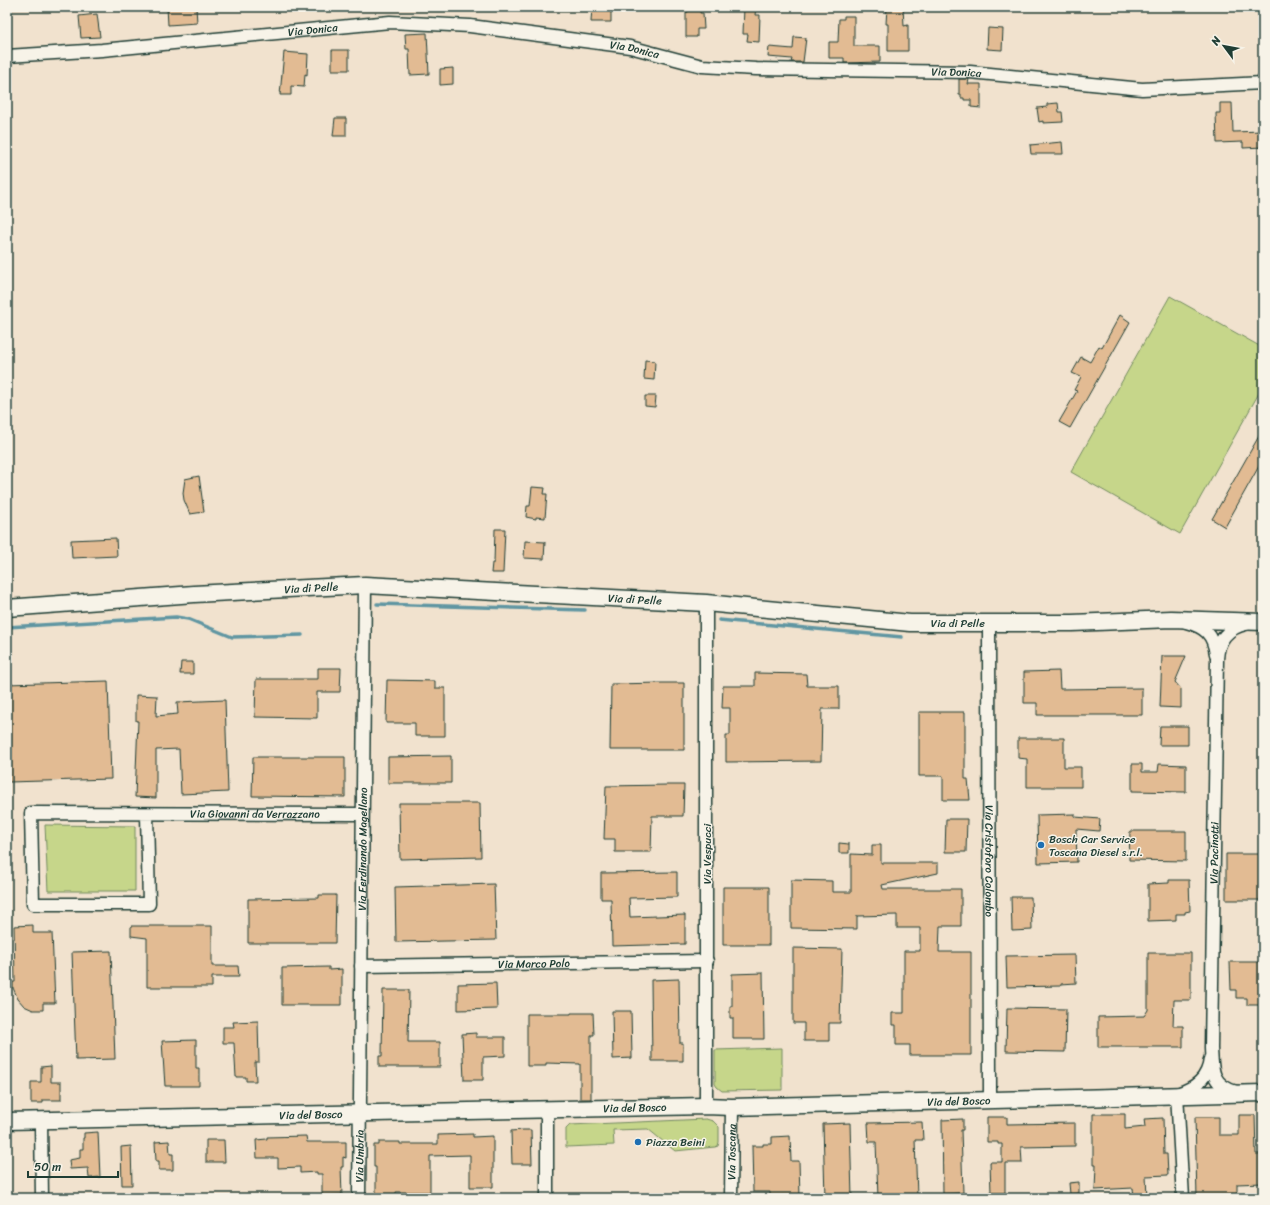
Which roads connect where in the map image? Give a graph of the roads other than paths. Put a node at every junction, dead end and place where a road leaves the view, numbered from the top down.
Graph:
1 (7, 56) edge
2 (1263, 83) edge
3 (365, 585) junction
4 (706, 603) junction
5 (7, 608) edge
6 (1171, 619) junction
7 (989, 623) junction
8 (1263, 623) edge
9 (1216, 659) junction
10 (147, 814) junction
11 (362, 814) junction
12 (707, 961) junction
13 (361, 966) junction
14 (1211, 1048) junction
15 (1243, 1093) junction
16 (1263, 1093) edge
17 (1177, 1094) junction
18 (990, 1100) junction
19 (706, 1106) junction
20 (732, 1107) junction
21 (548, 1110) junction
22 (359, 1114) junction
23 (41, 1120) junction
24 (7, 1121) edge
25 (42, 1198) edge
26 (359, 1198) edge
27 (547, 1198) edge
28 (731, 1198) edge
29 (1183, 1198) edge

1 - 2 street, Via Donica
3 - 4 street, Via di Pelle
3 - 5 street, Via di Pelle
3 - 11 street, Via Ferdinando Magellano
4 - 7 street, Via di Pelle
4 - 12 street, Via Vespucci
6 - 7 street, Via di Pelle
6 - 8 street, Via di Pelle
6 - 9 street, Via Pacinotti
7 - 18 street, Via Cristoforo Colombo
8 - 9 street, Via Pacinotti
9 - 14 street, Via Pacinotti
10 - 10 street, Via Giovanni da Verrazzano
10 - 11 street, Via Giovanni da Verrazzano
11 - 13 street, Via Ferdinando Magellano
12 - 13 street, Via Marco Polo
12 - 19 street, Via Vespucci
13 - 22 street, Via Ferdinando Magellano
14 - 15 street, Via Pacinotti
14 - 17 street, Via Pacinotti
15 - 16 street, Via del Bosco
15 - 17 street, Via del Bosco
17 - 18 street, Via del Bosco
17 - 29 street
18 - 20 street, Via del Bosco
19 - 20 street, Via del Bosco
19 - 21 street, Via del Bosco
20 - 28 street, Via Toscana
21 - 22 street, Via del Bosco
21 - 27 street
22 - 23 street, Via del Bosco
22 - 26 street, Via Umbria
23 - 24 street, Via del Bosco
23 - 25 street

